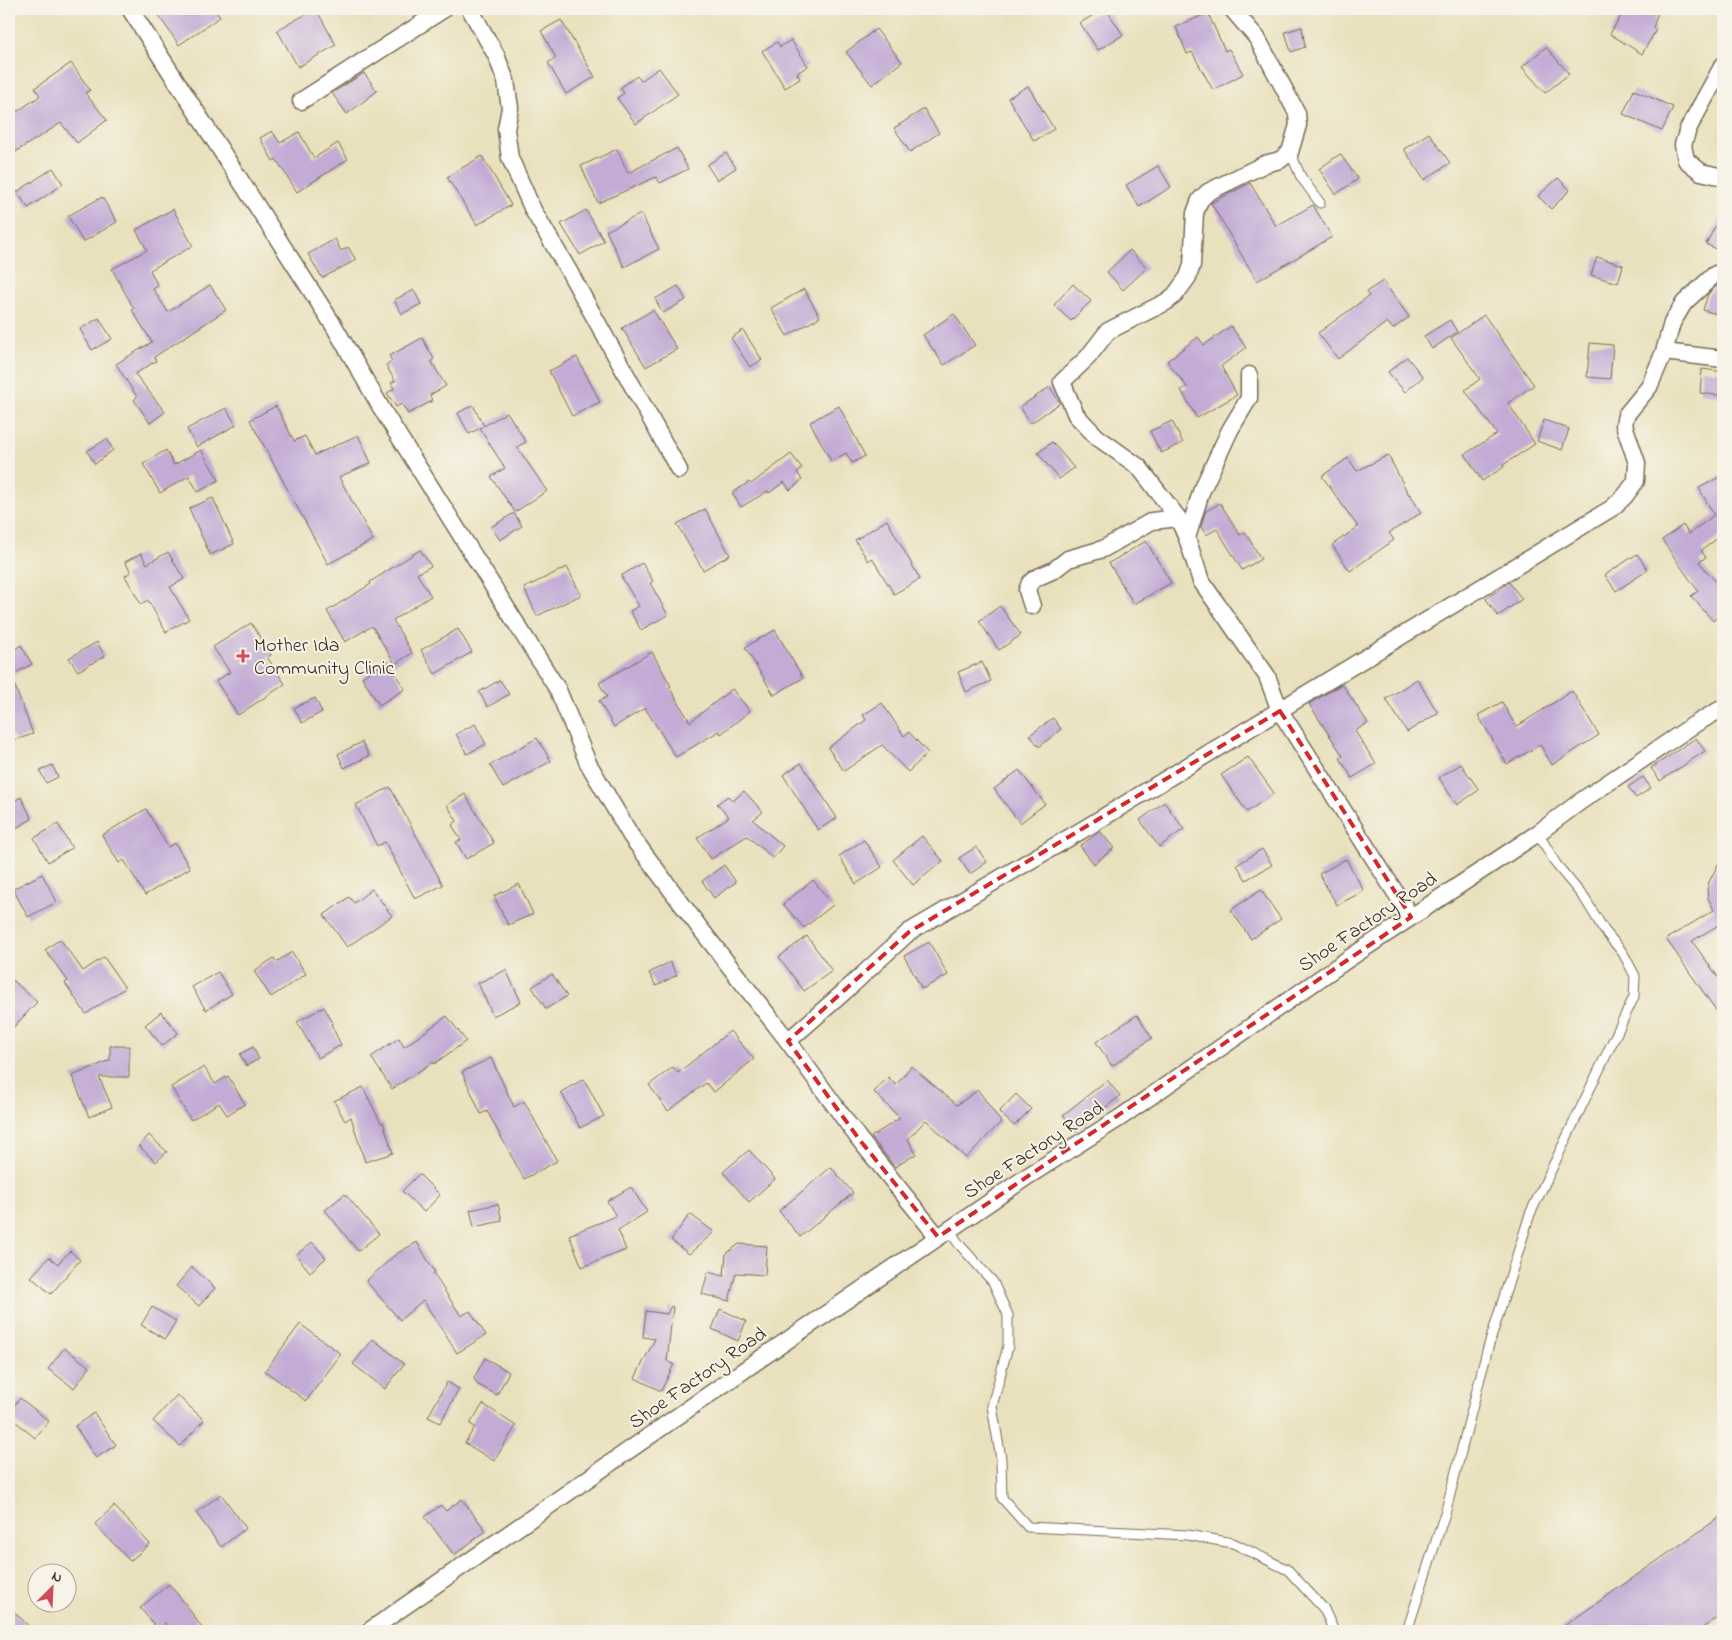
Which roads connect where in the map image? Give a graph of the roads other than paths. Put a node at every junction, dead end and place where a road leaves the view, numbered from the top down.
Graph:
1 (130, 9) edge
2 (444, 9) edge
3 (470, 9) edge
4 (1232, 9) edge
5 (1723, 65) edge
6 (301, 101) dead end
7 (1290, 152) junction
8 (1723, 176) edge
9 (1320, 203) dead end
10 (1720, 274) edge
11 (1664, 352) junction
12 (1723, 360) edge
13 (1249, 375) dead end
14 (679, 470) dead end
15 (1178, 518) junction
16 (1187, 538) junction
17 (1032, 606) dead end
18 (1723, 708) edge
19 (1280, 711) junction
20 (1538, 833) junction
21 (1411, 917) junction
22 (788, 1041) junction
23 (944, 1233) junction
24 (369, 1631) edge
25 (1334, 1631) edge
26 (1407, 1631) edge

1 - 22 street
2 - 6 street
3 - 14 street
4 - 7 street
5 - 8 street
7 - 9 lane
7 - 15 street
10 - 11 street
11 - 12 street
11 - 19 street
13 - 16 street
15 - 16 street
15 - 17 street
16 - 19 street
18 - 20 street, Shoe Factory Road
19 - 21 street
19 - 22 street
20 - 21 street, Shoe Factory Road
20 - 26 lane
21 - 23 street, Shoe Factory Road
22 - 23 street
23 - 24 street, Shoe Factory Road
23 - 25 lane

